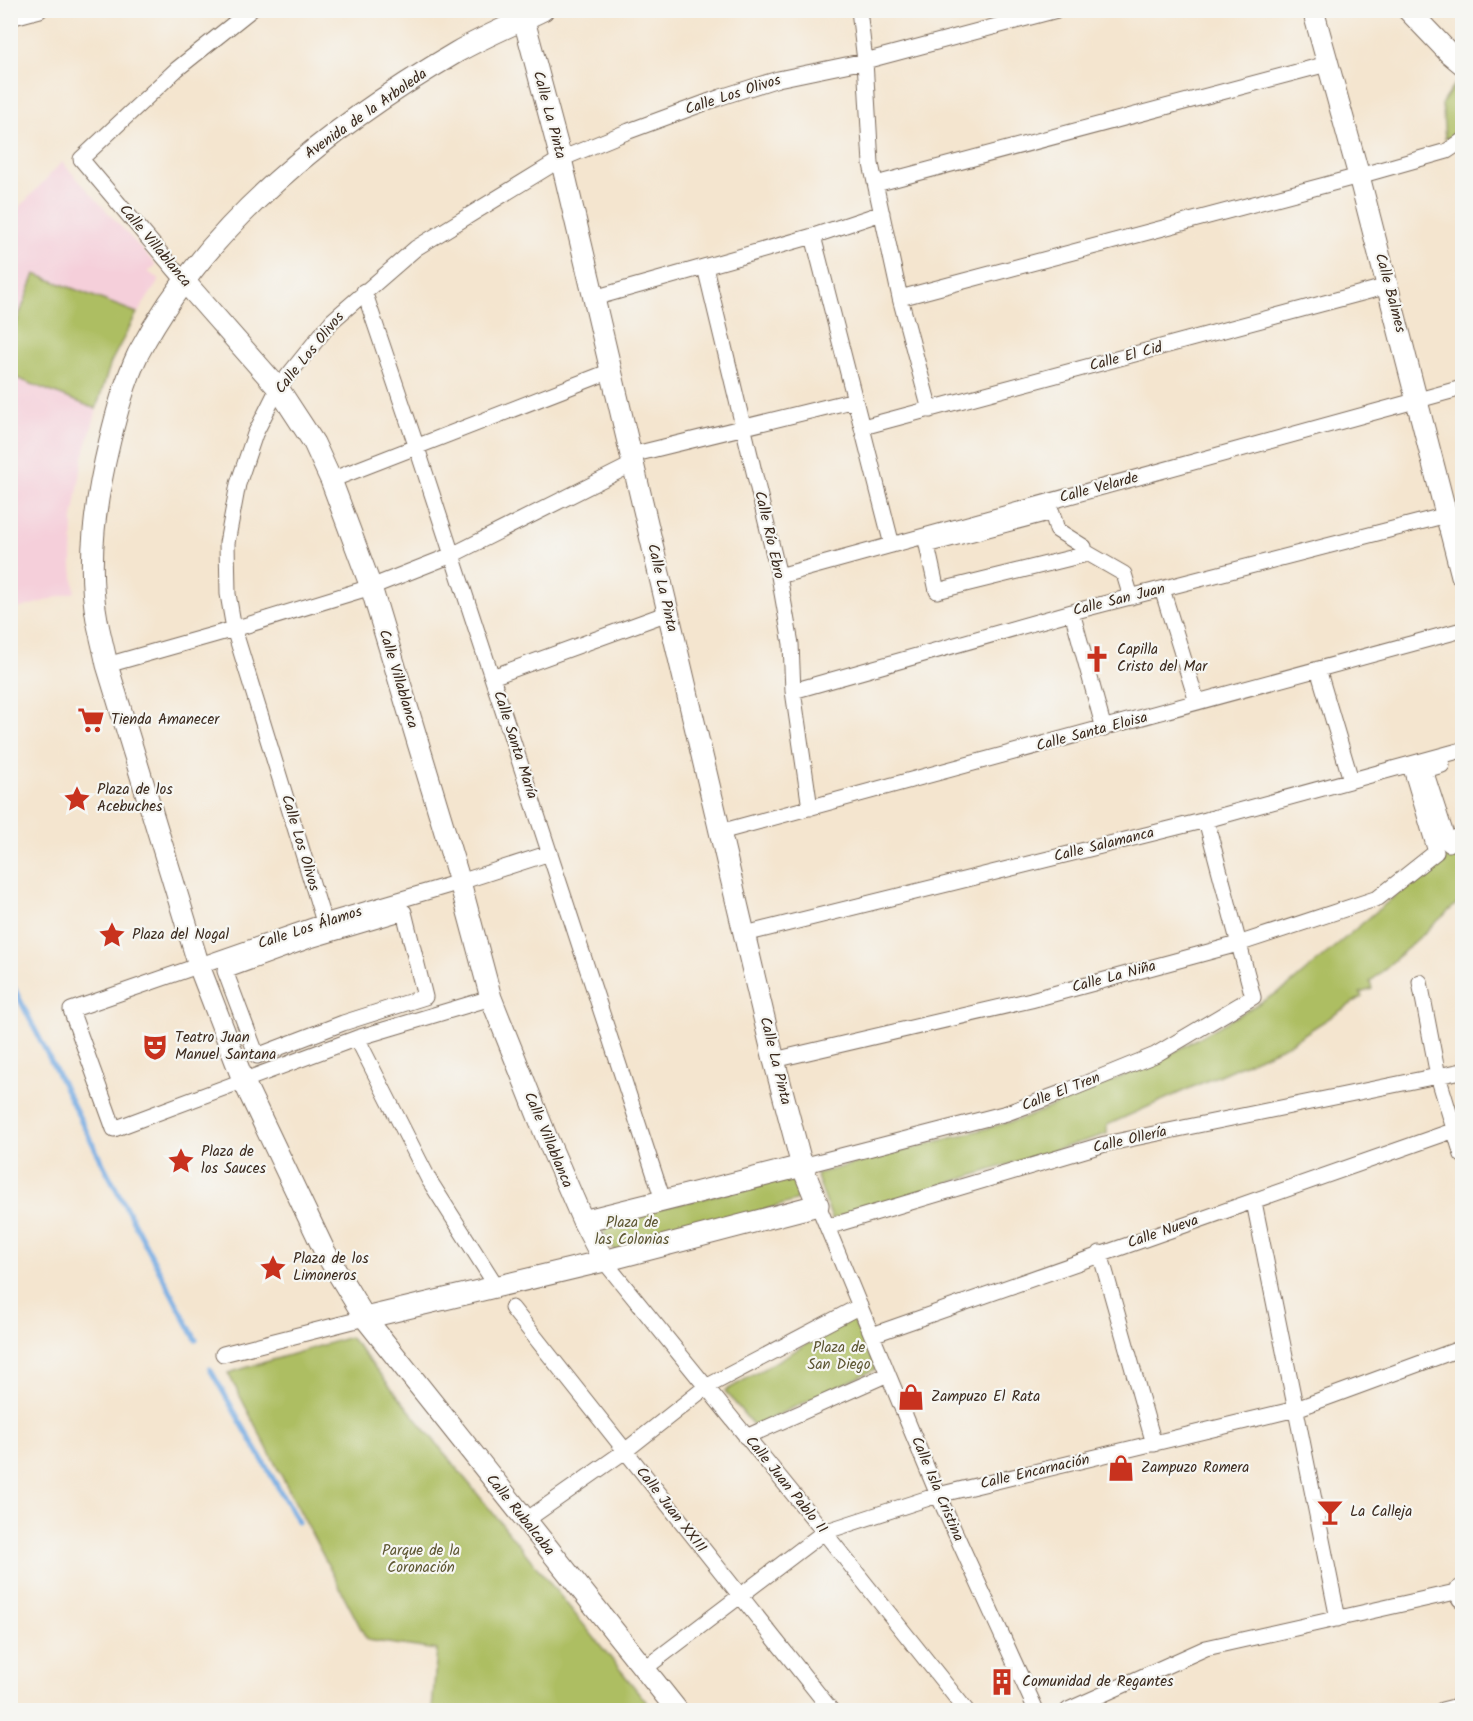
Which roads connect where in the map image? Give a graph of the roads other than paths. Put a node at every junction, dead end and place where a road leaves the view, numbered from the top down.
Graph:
1 (40, 10) edge
2 (251, 10) edge
3 (543, 10) edge
4 (859, 10) edge
5 (1057, 10) edge
6 (1313, 10) edge
7 (1408, 11) edge
8 (522, 15) edge
9 (10, 18) edge
10 (865, 61) junction
11 (1327, 64) junction
12 (1462, 64) edge
13 (1462, 141) edge
14 (561, 159) junction
15 (1359, 176) junction
16 (876, 184) junction
17 (882, 213) junction
18 (813, 236) junction
19 (705, 267) junction
20 (185, 282) junction
21 (1388, 286) junction
22 (364, 291) junction
23 (594, 298) junction
24 (900, 298) junction
25 (611, 371) junction
26 (279, 388) junction
27 (1462, 388) edge
28 (855, 400) junction
29 (1419, 401) junction
30 (930, 410) junction
31 (744, 427) junction
32 (863, 427) junction
33 (417, 448) junction
34 (632, 460) junction
35 (331, 480) junction
36 (1448, 515) junction
37 (892, 545) junction
38 (1083, 551) junction
39 (452, 555) junction
40 (1461, 563) edge
41 (779, 576) junction
42 (371, 587) junction
43 (1162, 589) junction
44 (1131, 597) junction
45 (1072, 612) junction
46 (668, 613) junction
47 (234, 629) junction
48 (1462, 630) edge
49 (107, 664) junction
50 (1318, 669) junction
51 (492, 677) junction
52 (793, 691) junction
53 (1197, 702) junction
54 (1104, 729) junction
55 (1462, 750) edge
56 (1462, 759) edge
57 (1410, 765) junction
58 (1351, 780) junction
59 (810, 808) junction
60 (1206, 820) junction
61 (720, 832) junction
62 (1462, 833) edge
63 (550, 854) junction
64 (460, 882) junction
65 (324, 922) junction
66 (745, 934) junction
67 (1238, 944) junction
68 (199, 966) junction
69 (225, 971) joint
70 (1420, 982) dead end
71 (491, 998) junction
72 (357, 1038) junction
73 (774, 1060) junction
74 (1462, 1071) edge
75 (1438, 1076) junction
76 (243, 1080) junction
77 (1455, 1130) junction
78 (1462, 1155) edge
79 (802, 1166) junction
80 (663, 1200) junction
81 (1254, 1202) junction
82 (818, 1205) junction
83 (583, 1221) junction
84 (827, 1227) junction
85 (1100, 1254) junction
86 (604, 1260) junction
87 (497, 1287) junction
88 (860, 1306) junction
89 (512, 1308) dead end
90 (365, 1318) junction
91 (872, 1335) junction
92 (1462, 1348) edge
93 (223, 1354) dead end
94 (888, 1374) junction
95 (706, 1387) junction
96 (1296, 1409) junction
97 (746, 1437) junction
98 (1154, 1444) junction
99 (625, 1451) junction
100 (938, 1495) junction
101 (525, 1521) junction
102 (824, 1532) junction
103 (1462, 1593) edge
104 (739, 1596) junction
105 (1338, 1619) junction
106 (644, 1669) junction
107 (1462, 1704) edge
108 (676, 1710) edge
109 (831, 1710) edge
110 (966, 1710) edge
111 (1036, 1710) edge
112 (1068, 1710) edge
113 (1442, 1710) edge

1 - 9 street
2 - 20 street, Calle Villablanca
3 - 8 street, Avenida de la Arboleda
4 - 10 street
5 - 10 street, Calle Los Olivos
6 - 11 street, Calle Balmes
7 - 12 street
8 - 14 street, Calle La Pinta
8 - 20 street, Avenida de la Arboleda
10 - 14 street, Calle Los Olivos
10 - 16 street
11 - 15 street, Calle Balmes
11 - 16 street
13 - 15 street
14 - 22 street, Calle Los Olivos
14 - 23 street, Calle La Pinta
15 - 21 street, Calle Balmes
15 - 24 street
16 - 17 street
17 - 18 street
17 - 24 street
18 - 19 street
18 - 28 street
19 - 23 street
19 - 31 street, Calle Río Ebro
20 - 26 street, Calle Villablanca
20 - 49 street, Avenida de la Arboleda
21 - 29 street, Calle Balmes
21 - 30 street, Calle El Cid
22 - 26 street, Calle Los Olivos
22 - 33 street, Calle Santa María
23 - 25 street, Calle La Pinta
24 - 30 street
25 - 33 street
25 - 34 street, Calle La Pinta
26 - 35 street, Calle Villablanca
26 - 47 street, Calle Los Olivos
27 - 29 street, Calle Velarde
28 - 31 street
28 - 32 street
29 - 36 street, Calle Balmes
29 - 37 street, Calle Velarde
30 - 32 street, Calle El Cid
31 - 34 street
31 - 41 street, Calle Río Ebro
32 - 37 street
33 - 35 street
33 - 39 street, Calle Santa María
34 - 39 street
34 - 46 street, Calle La Pinta
35 - 42 street, Calle Villablanca
36 - 40 street, Calle Balmes
36 - 43 street, Calle San Juan
37 - 41 street, Calle Velarde
38 - 38 street
38 - 44 street
39 - 42 street
39 - 51 street, Calle Santa María
41 - 52 street, Calle Río Ebro
42 - 47 street
42 - 64 street, Calle Villablanca
43 - 44 street, Calle San Juan
43 - 53 street
44 - 45 street, Calle San Juan
45 - 52 street, Calle San Juan
45 - 54 street
46 - 51 street
46 - 61 street, Calle La Pinta
47 - 49 street
47 - 65 street, Calle Los Olivos
48 - 50 street, Calle Santa Eloisa
49 - 68 street, Avenida de la Arboleda
50 - 53 street, Calle Santa Eloisa
50 - 58 street
51 - 63 street, Calle Santa María
52 - 59 street, Calle Río Ebro
53 - 54 street, Calle Santa Eloisa
54 - 59 street, Calle Santa Eloisa
55 - 57 street, Calle Salamanca
56 - 62 street
57 - 58 street, Calle Salamanca
57 - 67 street, Calle La Niña
58 - 60 street, Calle Salamanca
59 - 61 street, Calle Santa Eloisa
60 - 66 street, Calle Salamanca
60 - 67 street
61 - 66 street, Calle La Pinta
63 - 64 street, Calle Los Álamos
63 - 80 street, Calle Santa María
64 - 65 street, Calle Los Álamos
64 - 71 street, Calle Villablanca
65 - 68 street, Calle Los Álamos
66 - 73 street, Calle La Pinta
67 - 73 street, Calle La Niña
67 - 79 street, Calle El Tren
68 - 76 street, Avenida de la Arboleda
68 - 76 street, Calle Los Álamos
69 - 69 street
70 - 75 street
71 - 72 street
71 - 83 street, Calle Villablanca
72 - 76 street
72 - 87 street
73 - 79 street, Calle La Pinta
74 - 75 street, Calle Ollería
75 - 77 street
75 - 84 street, Calle Ollería
76 - 90 street, Avenida de la Arboleda
77 - 78 street
77 - 81 street, Calle Nueva
79 - 80 street
79 - 82 street, Calle Isla Cristina
80 - 83 street
81 - 85 street, Calle Nueva
81 - 96 street
82 - 84 street, Calle Isla Cristina
82 - 86 street
83 - 86 street, Calle Villablanca
84 - 88 street, Calle Isla Cristina
85 - 91 street, Calle Nueva
85 - 98 street
86 - 87 street
86 - 95 street, Calle Juan Pablo II
87 - 90 street
88 - 91 street, Calle Isla Cristina
88 - 95 street
89 - 99 street, Calle Juan XXIII
90 - 93 street
90 - 101 street, Calle Rubalcaba
91 - 94 street, Calle Isla Cristina
92 - 96 street, Calle Encarnación
94 - 97 street
94 - 100 street, Calle Isla Cristina
95 - 97 street, Calle Juan Pablo II
95 - 99 street
96 - 98 street, Calle Encarnación
96 - 105 street
97 - 102 street, Calle Juan Pablo II
98 - 100 street, Calle Encarnación
99 - 101 street
99 - 104 street, Calle Juan XXIII
100 - 102 street, Calle Encarnación
100 - 111 street, Calle Isla Cristina
101 - 106 street, Calle Rubalcaba
102 - 104 street, Calle Encarnación
102 - 110 street, Calle Juan Pablo II
103 - 105 street
104 - 106 street, Calle Encarnación
104 - 109 street, Calle Juan XXIII
105 - 112 street
106 - 108 street, Calle Rubalcaba
107 - 113 street

